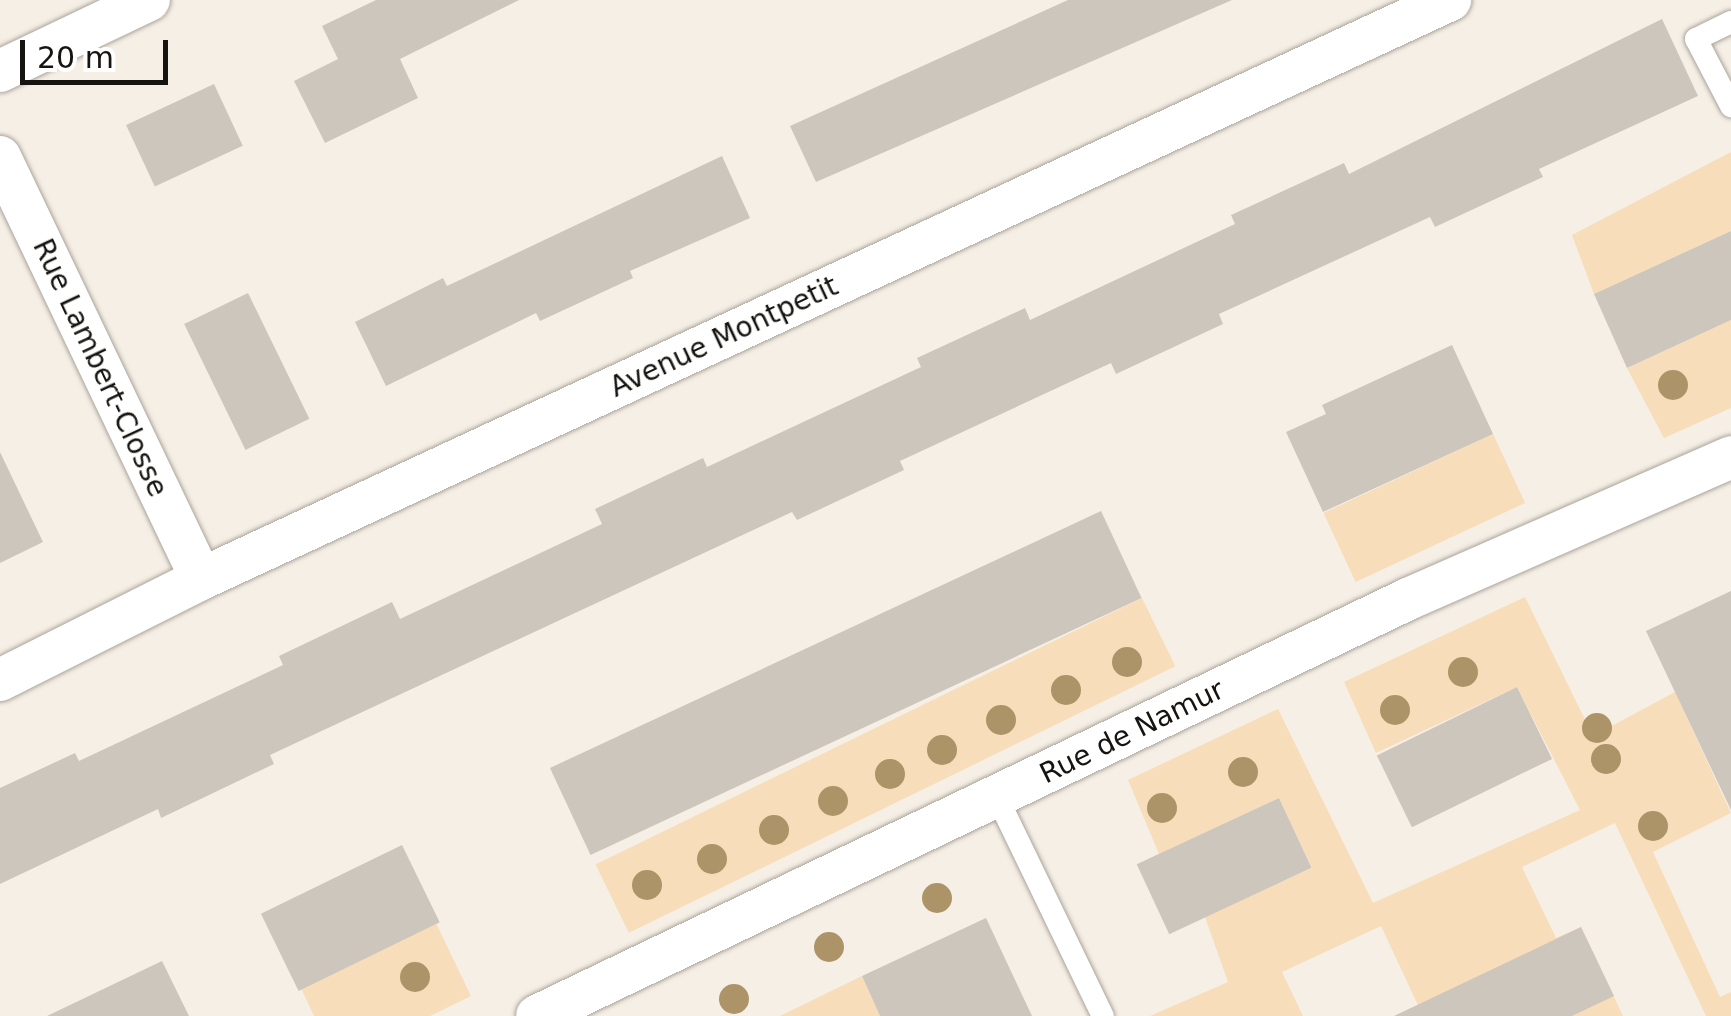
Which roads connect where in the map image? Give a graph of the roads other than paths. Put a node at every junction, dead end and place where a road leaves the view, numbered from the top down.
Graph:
1 (148, 0) edge
2 (1450, 0) edge
3 (1731, 22) edge
4 (0, 71) edge
5 (1731, 106) edge
6 (0, 157) edge
7 (1731, 457) edge
8 (201, 579) junction
9 (0, 680) edge
10 (998, 796) junction
11 (538, 1016) edge
12 (1103, 1016) edge

1 - 4 street
2 - 8 street, Avenue Montpetit
3 - 5 lane
6 - 8 street, Rue Lambert-Closse
7 - 10 street, Rue de Namur
8 - 9 street, Avenue Montpetit
10 - 11 street, Rue de Namur
10 - 12 lane

